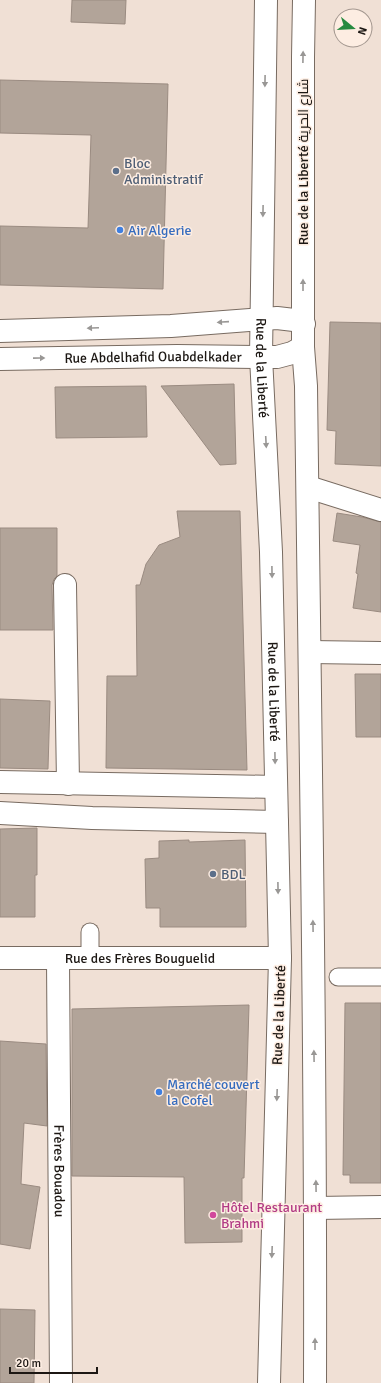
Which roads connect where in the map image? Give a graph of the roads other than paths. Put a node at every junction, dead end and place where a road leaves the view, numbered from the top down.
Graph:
1 (266, 0) edge
2 (304, 0) edge
3 (262, 319) junction
4 (304, 324) junction
5 (0, 331) edge
6 (303, 347) junction
7 (261, 357) junction
8 (0, 359) edge
9 (308, 487) junction
10 (381, 510) edge
11 (65, 585) dead end
12 (310, 652) junction
13 (381, 653) edge
14 (0, 782) edge
15 (68, 784) junction
16 (276, 787) junction
17 (0, 813) edge
18 (277, 822) junction
19 (90, 932) dead end
20 (0, 958) edge
21 (58, 958) junction
22 (90, 958) junction
23 (280, 958) junction
24 (338, 977) dead end
25 (381, 977) edge
26 (381, 1207) edge
27 (316, 1208) junction
28 (60, 1383) edge
29 (269, 1383) edge
30 (315, 1383) edge

1 -> 3 main road, Rue de la Liberté
4 -> 2 main road, Rue de la Liberté شارع الحرية
3 - 4 main road, Rue Abdelhafid Ouabdelkader
3 -> 5 main road, Rue Abdelhafid Ouabdelkader
3 - 7 main road, Rue de la Liberté
4 - 6 main road
6 - 7 main road, Rue Abdelhafid Ouabdelkader
6 - 9 main road
8 -> 7 main road, Rue Abdelhafid Ouabdelkader
7 -> 16 main road, Rue de la Liberté
9 - 10 main road
9 - 12 main road
11 - 15 main road
12 - 13 main road
27 -> 12 main road
14 - 15 main road
15 - 16 main road
16 - 18 main road, Rue de la Liberté
17 - 18 main road
18 -> 23 main road, Rue de la Liberté
19 - 22 lane
20 - 21 main road, Rue des Frères Bouguelid
21 - 22 main road, Rue des Frères Bouguelid
21 - 28 main road, Frères Bouadou
22 - 23 main road, Rue des Frères Bouguelid
23 -> 29 main road, Rue de la Liberté
24 - 25 lane
26 - 27 main road
30 -> 27 main road

